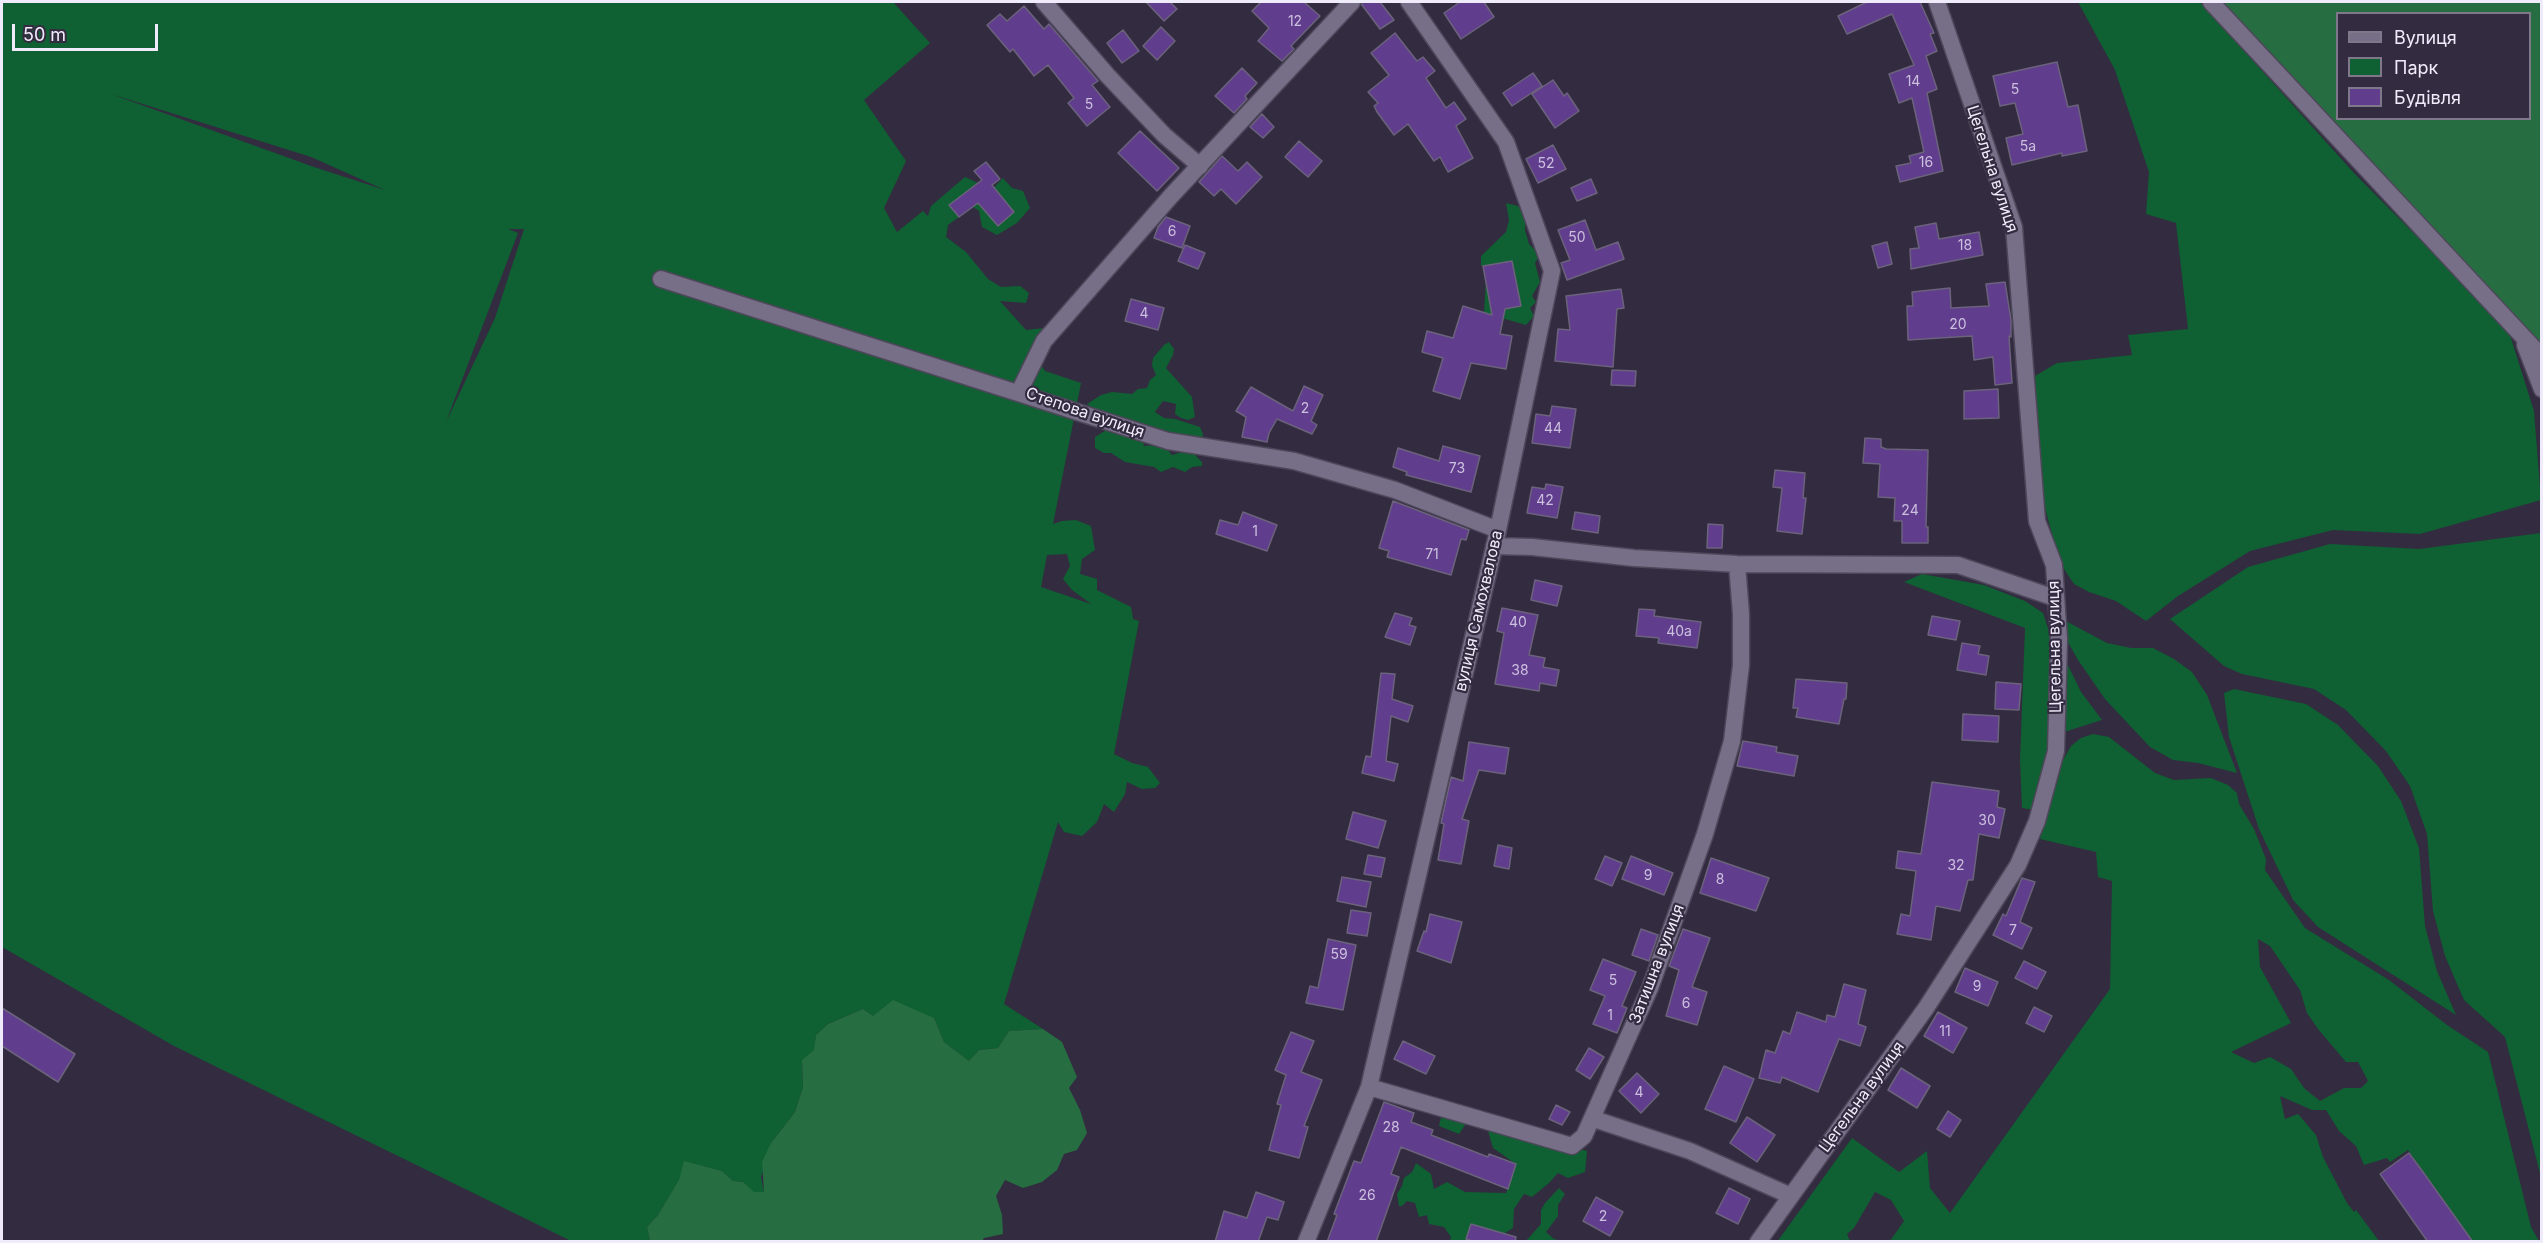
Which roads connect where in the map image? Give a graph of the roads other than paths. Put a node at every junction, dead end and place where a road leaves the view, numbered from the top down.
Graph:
1 (1044, 2) edge
2 (1352, 2) edge
3 (1409, 2) edge
4 (1936, 2) edge
5 (2211, 2) edge
6 (1200, 166) junction
7 (661, 279) dead end
8 (2520, 334) junction
9 (2541, 357) edge
10 (2541, 389) edge
11 (1019, 392) junction
12 (1496, 538) junction
13 (1737, 564) junction
14 (2055, 598) junction
15 (1369, 1087) junction
16 (1594, 1119) junction
17 (1791, 1196) junction
18 (1306, 1242) edge
19 (1758, 1242) edge

1 - 6 street
2 - 6 street, Степова вулиця
3 - 12 street, вулиця Самохвалова
4 - 14 street, Цегельна вулиця
5 - 8 street
6 - 11 street, Степова вулиця
7 - 11 street
8 - 9 street
8 - 10 street
11 - 12 street, Степова вулиця
12 - 13 street, Степова вулиця
12 - 15 street, вулиця Самохвалова
13 - 14 street, Степова вулиця
13 - 16 street, Затишна вулиця
14 - 17 street, Цегельна вулиця
15 - 16 street, Затишна вулиця
15 - 18 street, вулиця Самохвалова
16 - 17 street
17 - 19 street, Цегельна вулиця

